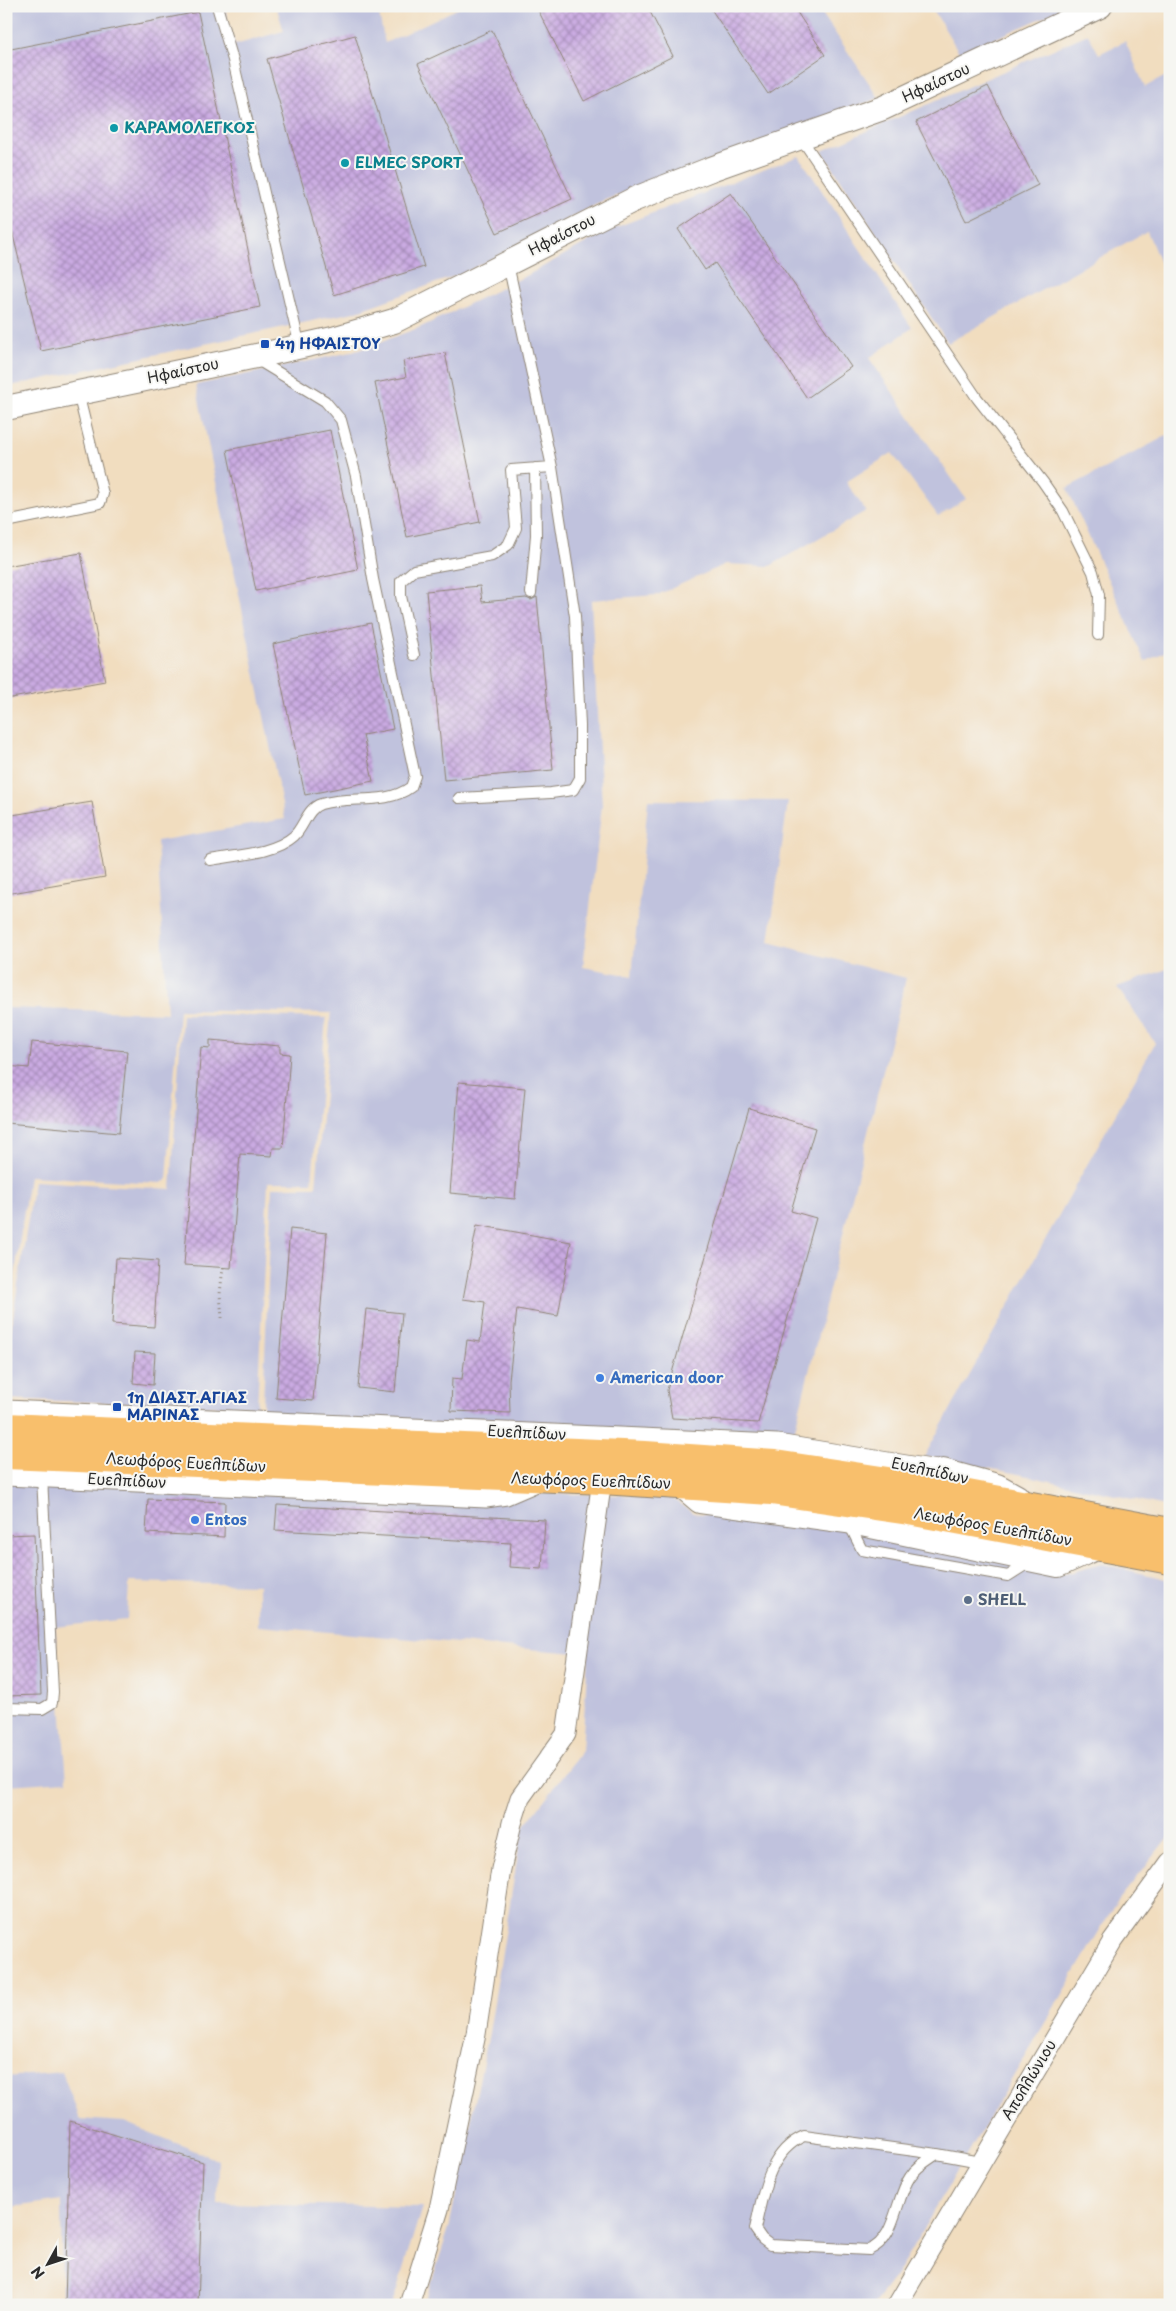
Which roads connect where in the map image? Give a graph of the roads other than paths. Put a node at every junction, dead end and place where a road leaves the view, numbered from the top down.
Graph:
1 (217, 6) edge
2 (1100, 6) edge
3 (801, 138) junction
4 (507, 263) junction
5 (300, 347) junction
6 (253, 357) junction
7 (78, 393) junction
8 (6, 408) edge
9 (552, 467) junction
10 (535, 468) junction
11 (6, 522) edge
12 (531, 593) dead end
13 (1098, 635) dead end
14 (414, 655) dead end
15 (459, 798) dead end
16 (210, 860) dead end
17 (6, 1410) edge
18 (182, 1425) junction
19 (6, 1427) edge
20 (6, 1455) edge
21 (6, 1476) edge
22 (42, 1477) junction
23 (544, 1479) junction
24 (602, 1480) junction
25 (680, 1484) junction
26 (847, 1521) junction
27 (908, 1522) junction
28 (1170, 1532) edge
29 (1100, 1546) junction
30 (1034, 1559) junction
31 (1170, 1560) edge
32 (6, 1708) edge
33 (1170, 1862) edge
34 (937, 2154) junction
35 (980, 2162) junction
36 (409, 2305) edge
37 (897, 2305) edge

1 - 5 lane
2 - 3 street, Ηφαίστου
3 - 4 street, Ηφαίστου
3 - 13 lane
4 - 5 street, Ηφαίστου
4 - 9 lane
5 - 6 street, Ηφαίστου
6 - 7 street, Ηφαίστου
6 - 16 lane
7 - 8 street, Ηφαίστου
7 - 11 lane
9 - 10 lane
9 - 15 lane
10 - 12 lane
10 - 14 lane
17 - 18 street
18 - 19 main road, Λεωφόρος Ευελπίδων
18 - 28 main road, Λεωφόρος Ευελπίδων
20 - 23 main road, Λεωφόρος Ευελπίδων
21 - 22 street, Ευελπίδων
22 - 23 street, Ευελπίδων
22 - 32 lane
23 - 24 main road, Λεωφόρος Ευελπίδων
24 - 25 main road, Λεωφόρος Ευελπίδων
24 - 36 street
25 - 26 street
25 - 27 main road, Λεωφόρος Ευελπίδων
26 - 27 street
26 - 30 lane
27 - 29 main road, Λεωφόρος Ευελπίδων
27 - 30 street
29 - 30 street
29 - 31 main road, Λεωφόρος Ευελπίδων
33 - 35 street, Απολλώνιου
34 - 34 lane
34 - 35 lane
35 - 37 street, Απολλώνιου

